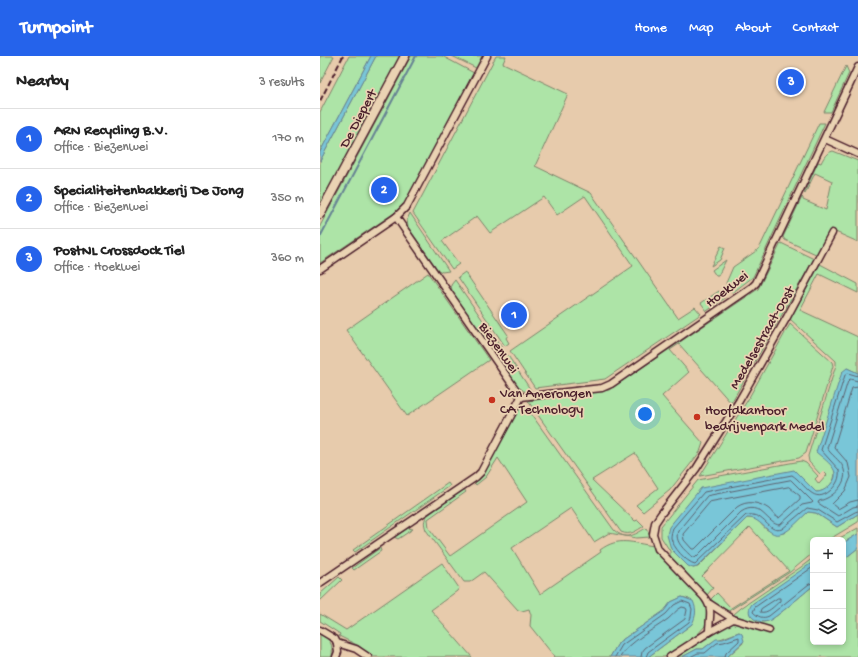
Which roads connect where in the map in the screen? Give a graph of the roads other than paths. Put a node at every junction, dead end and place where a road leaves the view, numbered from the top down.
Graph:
1 (405, 56) edge
2 (487, 56) edge
3 (858, 67) edge
4 (825, 139) junction
5 (858, 154) edge
6 (320, 214) edge
7 (396, 217) junction
8 (832, 233) dead end
9 (320, 269) edge
10 (521, 397) junction
11 (320, 583) edge
12 (710, 604) junction
13 (733, 619) junction
14 (320, 630) edge
15 (769, 630) dead end
16 (709, 632) junction
17 (337, 643) junction
18 (336, 657) edge
19 (368, 657) edge
20 (670, 657) edge

1 - 6 main road, De Diepert
2 - 7 street
3 - 4 street, Hoekwei
4 - 5 street
4 - 10 street, Hoekwei
7 - 9 street
7 - 10 street, Biezenwei
8 - 12 street, Medelsestraat-Oost
10 - 11 street
12 - 13 street, Medelsestraat-Oost
12 - 16 street
13 - 15 street, Medelsestraat-Oost
13 - 16 street
14 - 17 street
16 - 20 street
17 - 18 street
17 - 19 street

